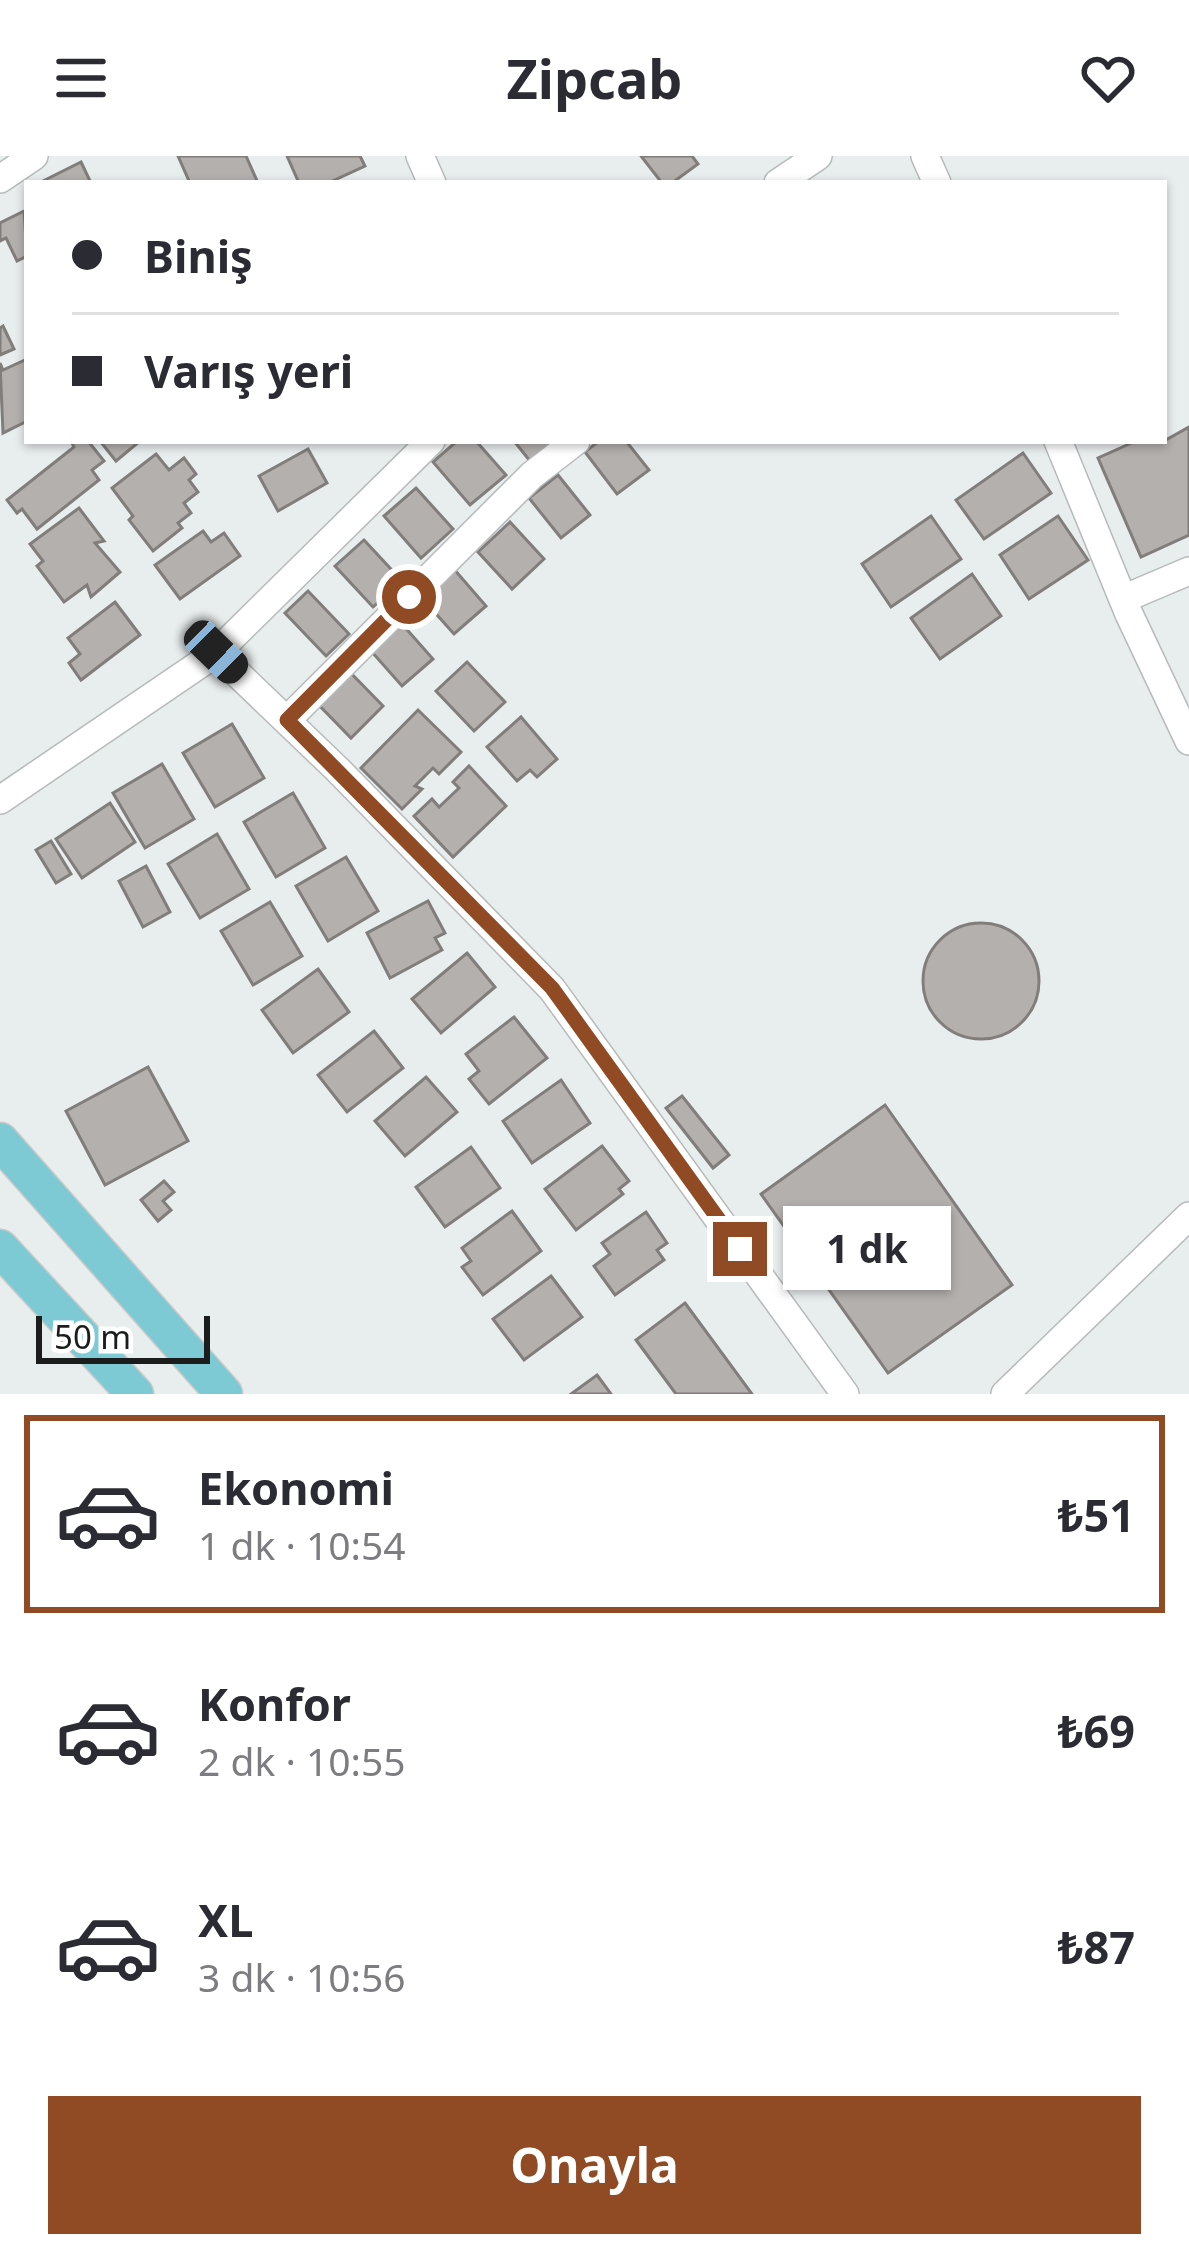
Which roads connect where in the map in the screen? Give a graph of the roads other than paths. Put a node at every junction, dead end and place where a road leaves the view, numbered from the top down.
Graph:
1 (34, 156) edge
2 (818, 156) edge
3 (0, 179) edge
4 (782, 180) edge
5 (428, 444) edge
6 (571, 444) edge
7 (1059, 444) edge
8 (1189, 571) edge
9 (1123, 598) junction
10 (216, 652) junction
11 (287, 720) junction
12 (1189, 742) edge
13 (0, 800) edge
14 (0, 1141) edge
15 (1189, 1216) edge
16 (0, 1248) edge
17 (135, 1394) edge
18 (224, 1394) edge
19 (845, 1394) edge
20 (1005, 1394) edge

1 - 3 street
2 - 4 street
5 - 10 street
6 - 11 street
7 - 9 street
8 - 9 street
9 - 12 street
10 - 11 street
10 - 13 street
11 - 19 street
14 - 18 main road
15 - 20 street
16 - 17 main road

